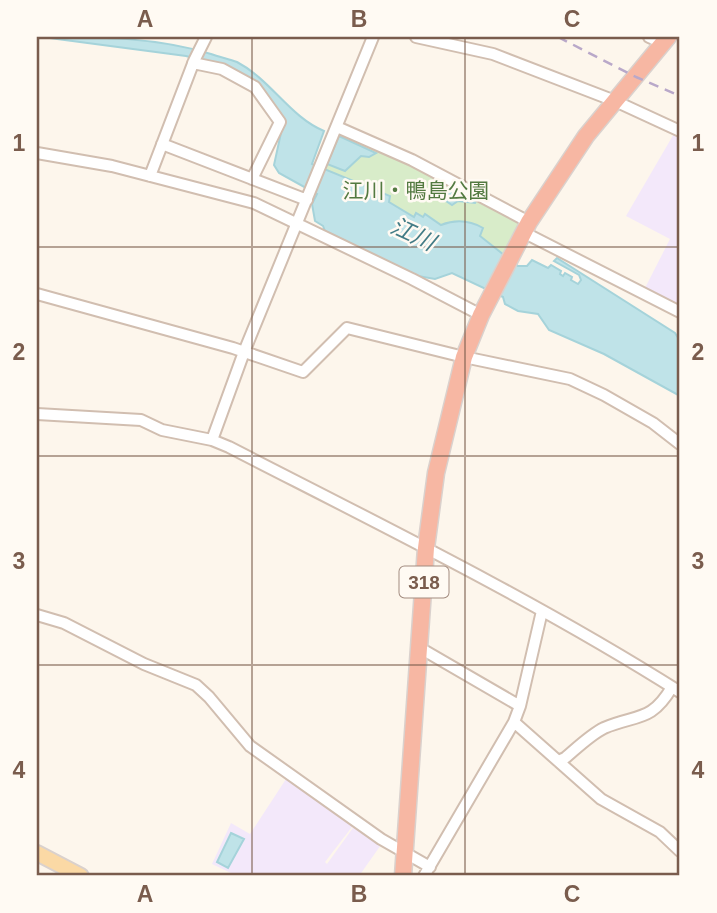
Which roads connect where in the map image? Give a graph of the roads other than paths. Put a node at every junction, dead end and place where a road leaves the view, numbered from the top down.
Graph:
1 (373, 37) edge
2 (416, 37) edge
3 (660, 39) edge
4 (204, 41) edge
5 (193, 62) junction
6 (615, 101) junction
7 (337, 127) junction
8 (680, 131) edge
9 (162, 144) junction
10 (37, 153) edge
11 (150, 176) junction
12 (253, 179) junction
13 (308, 198) junction
14 (298, 223) junction
15 (526, 227) junction
16 (37, 294) edge
17 (680, 312) edge
18 (481, 315) junction
19 (244, 352) junction
20 (464, 357) junction
21 (37, 414) edge
22 (212, 440) junction
23 (680, 444) edge
24 (426, 548) junction
25 (542, 611) junction
26 (37, 615) edge
27 (420, 648) junction
28 (676, 690) edge
29 (520, 706) junction
30 (514, 722) junction
31 (558, 761) junction
32 (680, 851) edge
33 (37, 853) edge
34 (405, 853) junction
35 (427, 872) edge
36 (81, 876) edge
37 (403, 876) edge

1 - 7 street
2 - 6 street
3 - 6 highway, 318
4 - 5 street
5 - 9 street
5 - 12 street
6 - 8 street
6 - 15 highway, 318
7 - 13 street
7 - 15 street
9 - 11 street
9 - 12 street
10 - 11 street
11 - 14 street
12 - 13 street
13 - 14 street
14 - 18 street
14 - 19 street
15 - 17 street
15 - 18 highway, 318
16 - 19 street
18 - 20 highway, 318
19 - 20 street
19 - 22 street
20 - 23 street
20 - 24 highway, 318
21 - 22 street
22 - 24 street
24 - 25 street
24 - 27 highway, 318
25 - 28 street
25 - 29 street
26 - 34 street
27 - 29 street
27 - 34 highway, 318
28 - 31 street
29 - 30 street
30 - 31 street
30 - 35 street
31 - 32 street
33 - 36 main road
34 - 35 street
34 - 37 highway, 318

